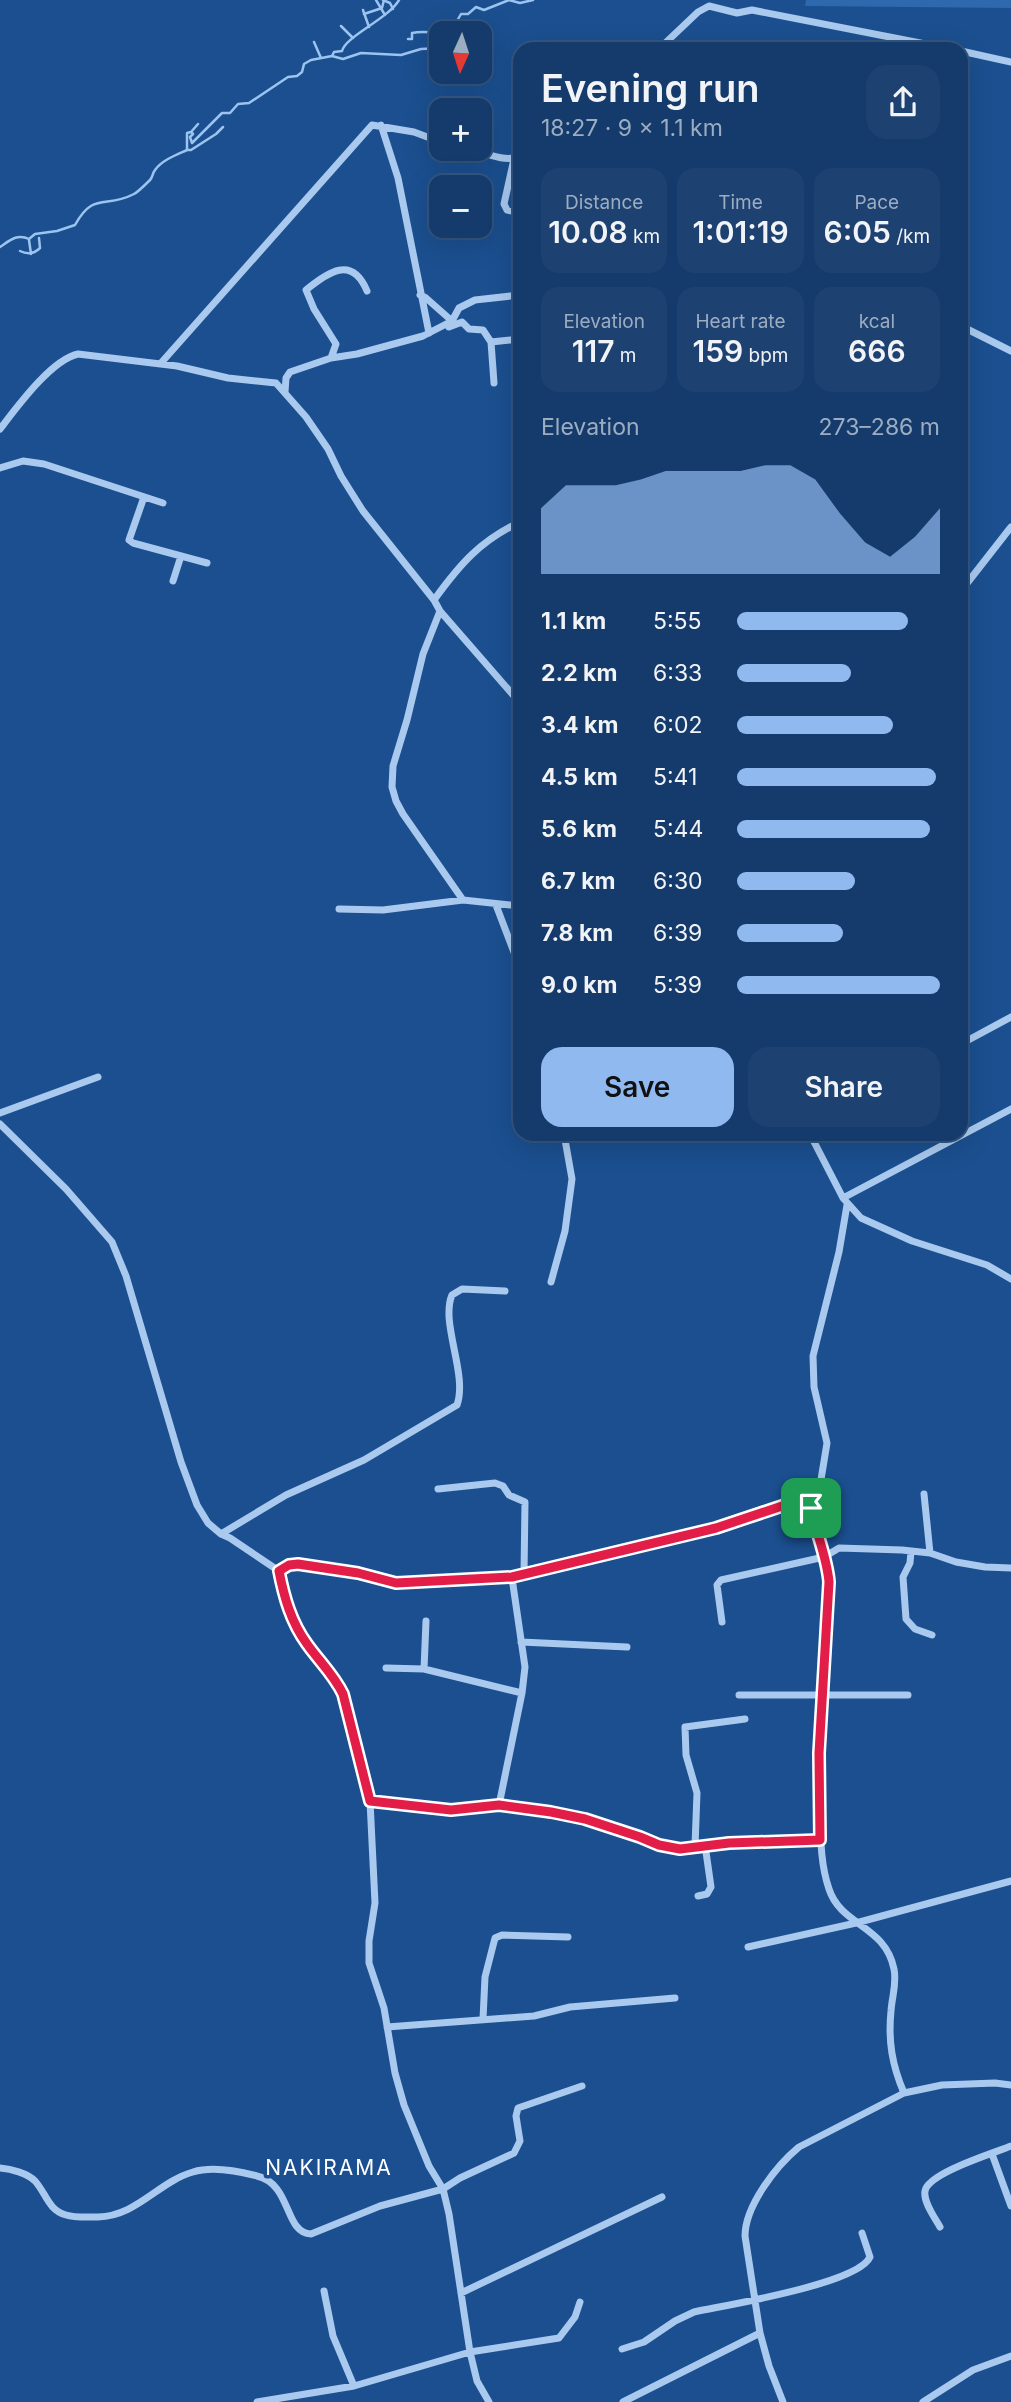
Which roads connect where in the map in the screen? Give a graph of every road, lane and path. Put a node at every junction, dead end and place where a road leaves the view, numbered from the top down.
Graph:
1 (666, 42) edge
2 (915, 42) edge
3 (968, 53) edge
4 (1011, 62) edge
5 (382, 125) junction
6 (429, 138) edge
7 (492, 153) edge
8 (513, 157) edge
9 (513, 172) edge
10 (513, 211) edge
11 (367, 291) dead end
12 (419, 295) junction
13 (513, 296) edge
14 (450, 322) junction
15 (968, 330) edge
16 (429, 333) junction
17 (513, 340) edge
18 (491, 342) junction
19 (1011, 351) edge
20 (331, 358) junction
21 (161, 363) junction
22 (494, 383) dead end
23 (285, 392) junction
24 (0, 429) edge
25 (0, 468) edge
26 (145, 497) junction
27 (163, 503) dead end
28 (513, 526) edge
29 (1011, 527) edge
30 (181, 556) junction
31 (207, 563) dead end
32 (173, 581) dead end
33 (968, 581) edge
34 (434, 600) junction
35 (440, 611) junction
36 (513, 696) edge
37 (463, 900) junction
38 (496, 905) junction
39 (513, 906) edge
40 (339, 909) dead end
41 (513, 950) edge
42 (1011, 1017) edge
43 (968, 1040) edge
44 (98, 1077) dead end
45 (1011, 1109) edge
46 (0, 1113) edge
47 (0, 1124) edge
48 (968, 1133) edge
49 (564, 1141) edge
50 (814, 1141) edge
51 (953, 1141) edge
52 (845, 1201) junction
53 (861, 1218) junction
54 (843, 1229) junction
55 (1011, 1279) edge
56 (551, 1282) dead end
57 (505, 1291) dead end
58 (438, 1489) dead end
59 (924, 1494) dead end
60 (811, 1508) junction
61 (220, 1534) junction
62 (911, 1551) junction
63 (930, 1553) junction
64 (824, 1557) junction
65 (1011, 1568) edge
66 (279, 1571) junction
67 (524, 1574) junction
68 (512, 1577) junction
69 (426, 1621) dead end
70 (722, 1622) dead end
71 (932, 1634) dead end
72 (522, 1642) junction
73 (627, 1647) dead end
74 (386, 1668) dead end
75 (424, 1669) junction
76 (522, 1693) junction
77 (822, 1694) junction
78 (739, 1695) dead end
79 (908, 1695) dead end
80 (745, 1719) dead end
81 (370, 1801) junction
82 (499, 1805) junction
83 (820, 1840) junction
84 (705, 1845) junction
85 (695, 1846) junction
86 (1011, 1881) edge
87 (698, 1896) dead end
88 (856, 1923) junction
89 (568, 1937) dead end
90 (748, 1947) dead end
91 (675, 1998) dead end
92 (483, 2019) junction
93 (387, 2027) junction
94 (1011, 2085) edge
95 (582, 2086) dead end
96 (904, 2093) junction
97 (1011, 2146) edge
98 (992, 2154) junction
99 (0, 2168) edge
100 (443, 2189) junction
101 (662, 2197) dead end
102 (1011, 2206) edge
103 (940, 2227) dead end
104 (862, 2233) dead end
105 (324, 2291) dead end
106 (461, 2293) junction
107 (756, 2299) junction
108 (580, 2302) dead end
109 (760, 2333) junction
110 (622, 2349) dead end
111 (470, 2352) junction
112 (1011, 2356) edge
113 (354, 2386) junction
114 (257, 2402) edge
115 (489, 2402) edge
116 (623, 2402) edge
117 (783, 2402) edge
118 (923, 2402) edge

1 - 2 street
3 - 4 street
5 - 6 street
5 - 12 street
5 - 21 street
7 - 8 street
9 - 10 street
11 - 20 street
12 - 14 street
12 - 16 street
13 - 14 street
14 - 16 street
14 - 18 street
15 - 19 street
16 - 20 street
17 - 18 street
18 - 22 street
20 - 23 street
21 - 23 street
21 - 24 street
23 - 34 street
25 - 26 street
26 - 27 street
26 - 30 street
28 - 34 street
29 - 33 street
30 - 31 street
30 - 32 street
34 - 35 street
35 - 36 street
35 - 37 street
37 - 38 street
37 - 40 street
38 - 39 street
38 - 41 street
42 - 43 street
44 - 46 street
45 - 48 street
47 - 61 street
49 - 56 street
50 - 52 street
51 - 52 street
52 - 53 street
52 - 54 street
53 - 54 street
53 - 55 street
54 - 60 street
57 - 61 street
58 - 67 street
59 - 63 street
60 - 64 street
60 - 67 street
61 - 66 street
62 - 63 street
62 - 64 street
62 - 71 street
63 - 65 street
64 - 70 street
64 - 77 street
66 - 68 street
66 - 81 street
67 - 68 street
68 - 72 street
69 - 75 street
72 - 73 street
72 - 76 street
74 - 75 street
75 - 76 street
76 - 82 street
77 - 78 street
77 - 79 street
77 - 83 street
80 - 85 street
81 - 82 street
81 - 93 street
82 - 85 street
83 - 84 street
83 - 88 street
84 - 85 street
84 - 87 street
86 - 88 street
88 - 90 street
88 - 96 street
89 - 92 street
91 - 92 street
92 - 93 street
93 - 100 street
94 - 96 street
95 - 100 street
96 - 107 street
97 - 98 street
98 - 102 street
98 - 103 street
99 - 100 street
100 - 106 street
101 - 106 street
104 - 107 street
105 - 113 street
106 - 111 street
107 - 109 street
107 - 110 street
108 - 111 street
109 - 116 street
109 - 117 street
111 - 113 street
111 - 115 street
112 - 118 street
113 - 114 street

